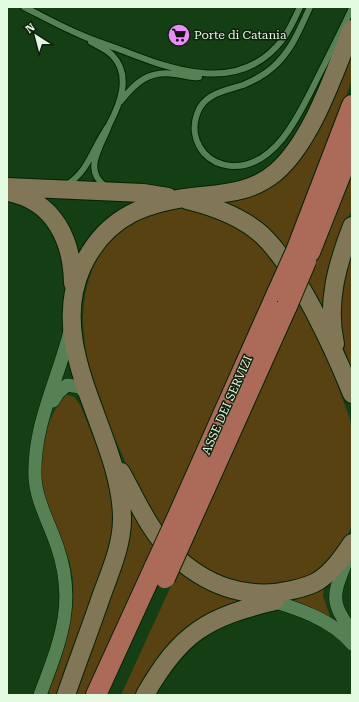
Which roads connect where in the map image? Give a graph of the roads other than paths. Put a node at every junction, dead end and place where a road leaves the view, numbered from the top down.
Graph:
1 (24, 7) edge
2 (300, 7) edge
3 (310, 7) edge
4 (352, 8) edge
5 (352, 29) edge
6 (80, 35) junction
7 (209, 75) junction
8 (118, 105) junction
9 (352, 105) edge
10 (109, 125) junction
11 (352, 146) edge
12 (7, 187) edge
13 (57, 188) junction
14 (118, 191) junction
15 (7, 192) edge
16 (176, 198) junction
17 (352, 226) edge
18 (349, 239) edge
19 (301, 256) junction
20 (74, 304) junction
21 (72, 324) junction
22 (340, 365) junction
23 (351, 390) edge
24 (87, 395) junction
25 (41, 422) junction
26 (109, 449) junction
27 (352, 544) edge
28 (348, 564) edge
29 (160, 572) junction
30 (329, 573) junction
31 (311, 585) junction
32 (250, 594) junction
33 (275, 601) junction
34 (352, 631) edge
35 (352, 644) edge
36 (40, 695) edge
37 (66, 695) edge
38 (96, 695) edge
39 (111, 695) edge
40 (145, 695) edge

1 - 6 lane
2 - 7 lane
3 - 4 lane
5 - 16 main road
6 - 7 lane
6 - 8 lane
7 - 8 lane
8 - 10 lane
9 - 19 main road
10 - 13 lane
10 - 14 lane
11 - 19 main road
12 - 13 main road
13 - 14 main road
14 - 16 main road
15 - 20 main road
16 - 20 main road
16 - 22 main road
17 - 18 main road
18 - 22 main road
19 - 29 main road, ASSE DEI SERVIZI, bridge
20 - 21 main road
21 - 24 main road
21 - 25 street
22 - 23 main road
24 - 25 street
24 - 26 main road
25 - 36 street
26 - 32 main road
26 - 37 main road
27 - 28 street
27 - 30 main road
28 - 30 main road
28 - 34 street
29 - 38 main road
29 - 39 main road
30 - 31 main road
31 - 32 main road
31 - 33 main road
32 - 33 street
33 - 35 street
33 - 40 main road

